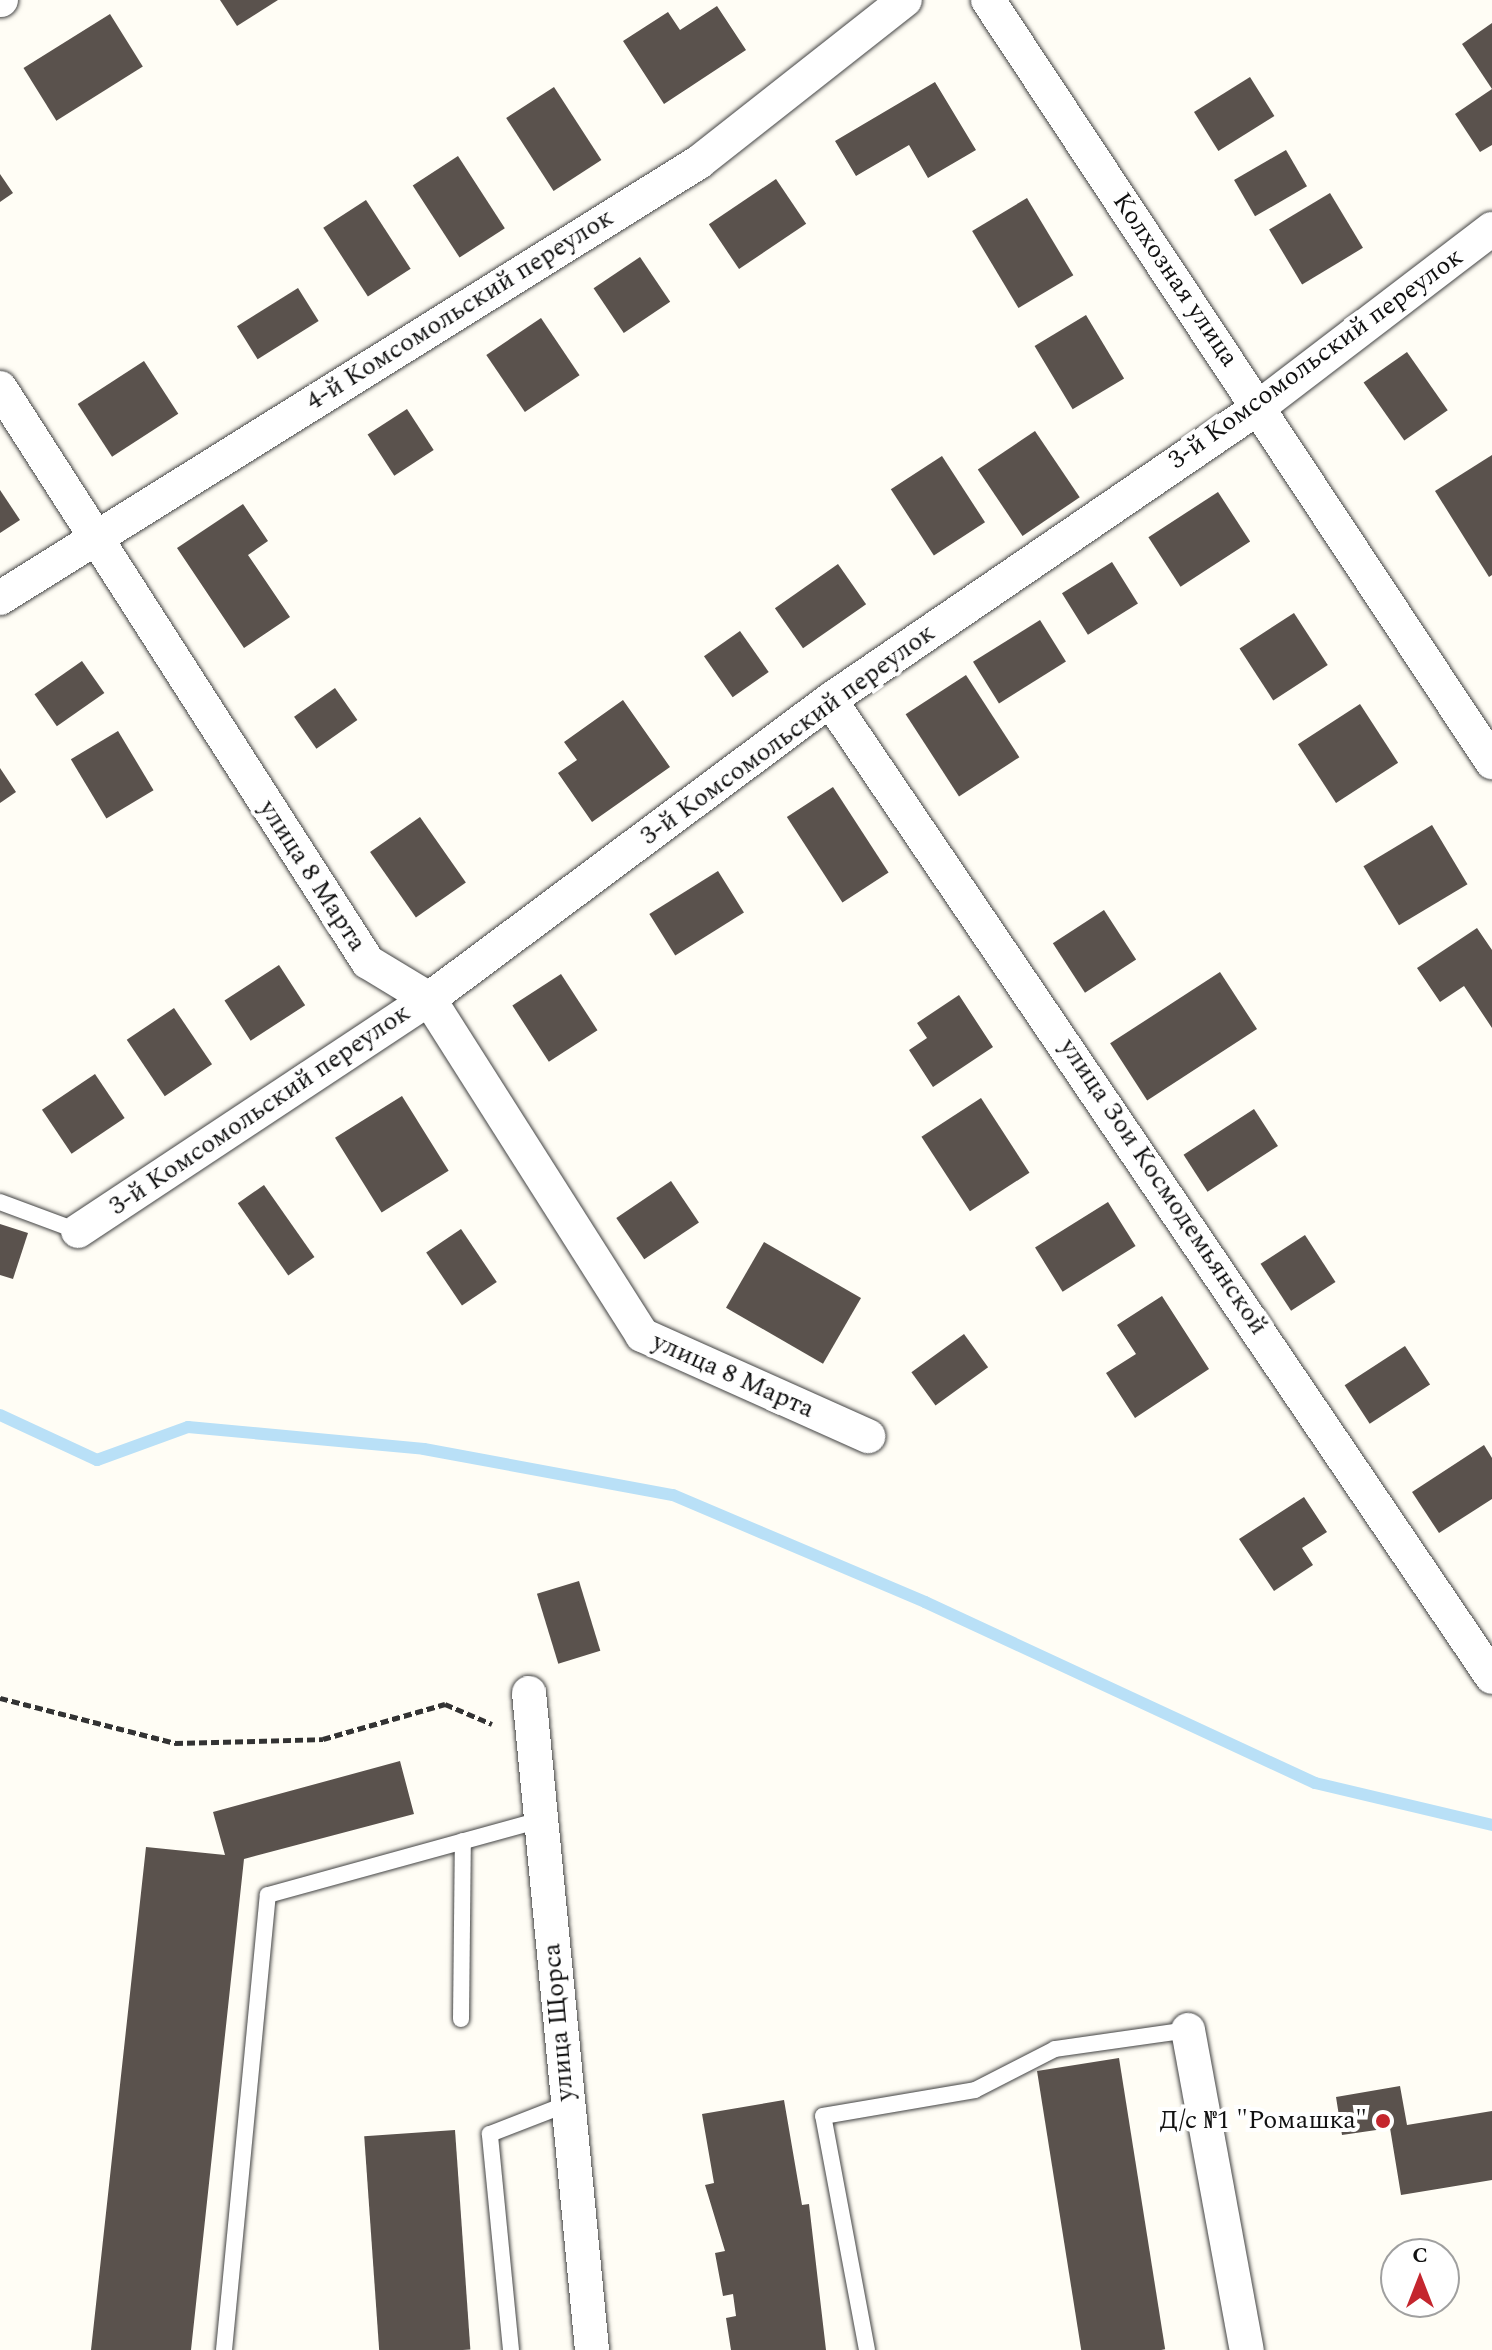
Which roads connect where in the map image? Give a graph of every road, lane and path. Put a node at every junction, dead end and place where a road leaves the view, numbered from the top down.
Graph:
1 (905, 0) edge
2 (988, 0) edge
3 (1492, 229) edge
4 (0, 388) edge
5 (1259, 407) junction
6 (94, 537) junction
7 (0, 598) edge
8 (830, 700) junction
9 (1492, 762) edge
10 (429, 999) junction
11 (0, 1202) edge
12 (78, 1231) joint
13 (868, 1436) dead end
14 (1492, 1677) edge
15 (529, 1693) dead end
16 (0, 1698) edge
17 (532, 1740) junction
18 (541, 1820) junction
19 (463, 1841) junction
20 (461, 2019) dead end
21 (1188, 2030) joint
22 (567, 2104) junction
23 (224, 2350) edge
24 (511, 2350) edge
25 (592, 2350) edge
26 (867, 2350) edge
27 (1247, 2350) edge

1 - 6 street, 4-й Комсомольский переулок
2 - 5 street, Колхозная улица
3 - 5 street, 3-й Комсомольский переулок
4 - 6 street, улица 8 Марта
5 - 8 street, 3-й Комсомольский переулок
5 - 9 street, Колхозная улица
6 - 7 street, 4-й Комсомольский переулок
6 - 10 street, улица 8 Марта
8 - 10 street, 3-й Комсомольский переулок
8 - 14 street, улица Зои Космодемьянской
10 - 12 street, 3-й Комсомольский переулок
10 - 13 street, улица 8 Марта
11 - 12 lane
15 - 17 street, улица Щорса
16 - 17 path
17 - 18 street, улица Щорса
18 - 19 lane
18 - 22 street, улица Щорса
19 - 20 lane
19 - 23 lane
21 - 26 lane
21 - 27 street
22 - 24 lane
22 - 25 street, улица Щорса

